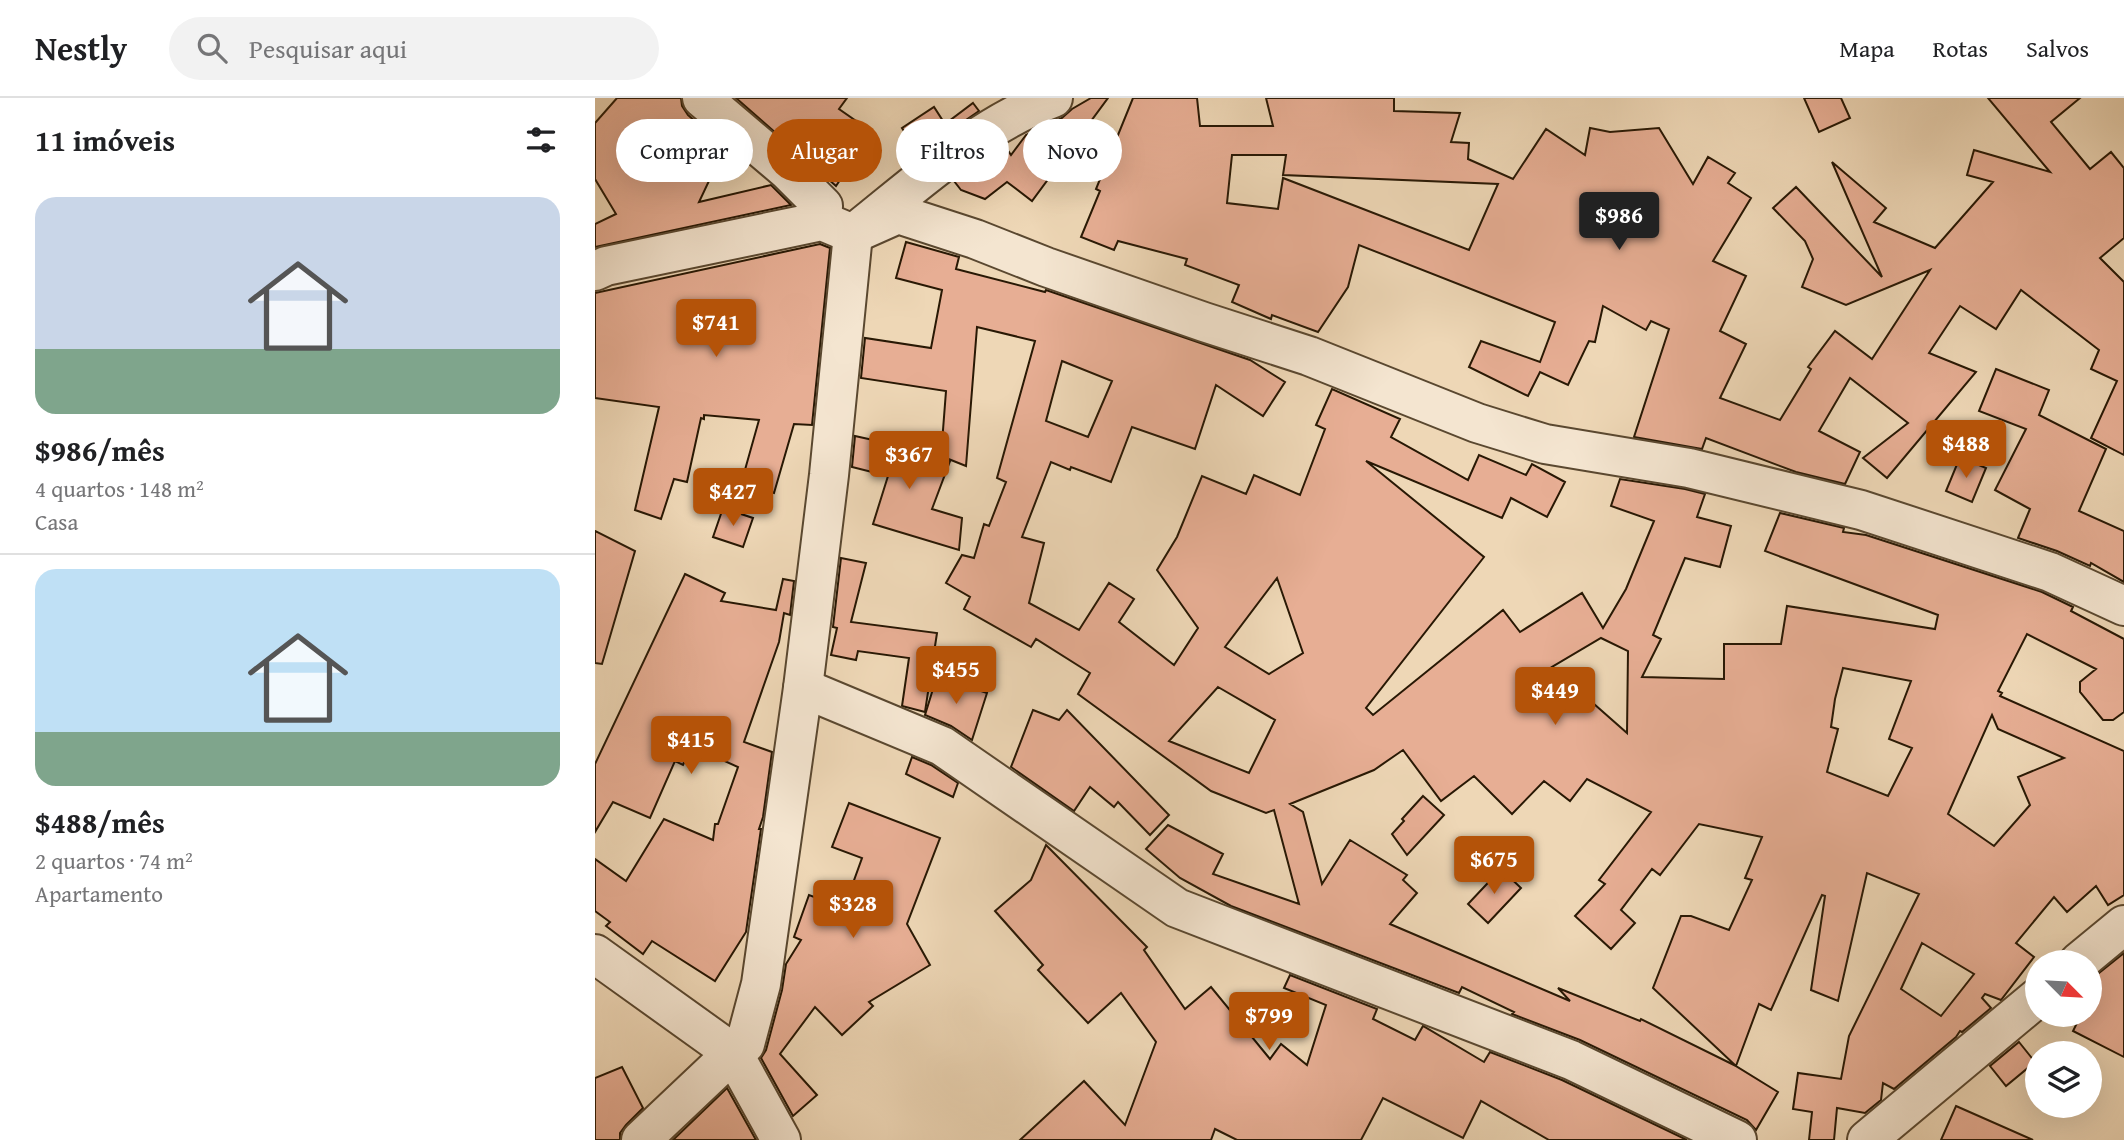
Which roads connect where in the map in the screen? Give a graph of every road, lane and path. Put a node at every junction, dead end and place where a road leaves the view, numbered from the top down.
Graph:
1 (702, 98) edge
2 (1053, 98) edge
3 (837, 227) junction
4 (595, 271) edge
5 (2124, 607) edge
6 (803, 688) junction
7 (2124, 925) edge
8 (2094, 950) edge
9 (595, 954) edge
10 (2025, 1009) edge
11 (733, 1053) junction
12 (1883, 1138) edge
13 (641, 1140) edge
14 (781, 1140) edge
15 (1737, 1140) edge

1 - 3 street
2 - 3 street
3 - 4 street
3 - 5 street
3 - 6 street
6 - 11 street
6 - 15 street
7 - 8 street
9 - 11 street
10 - 12 street
11 - 13 street
11 - 14 street

